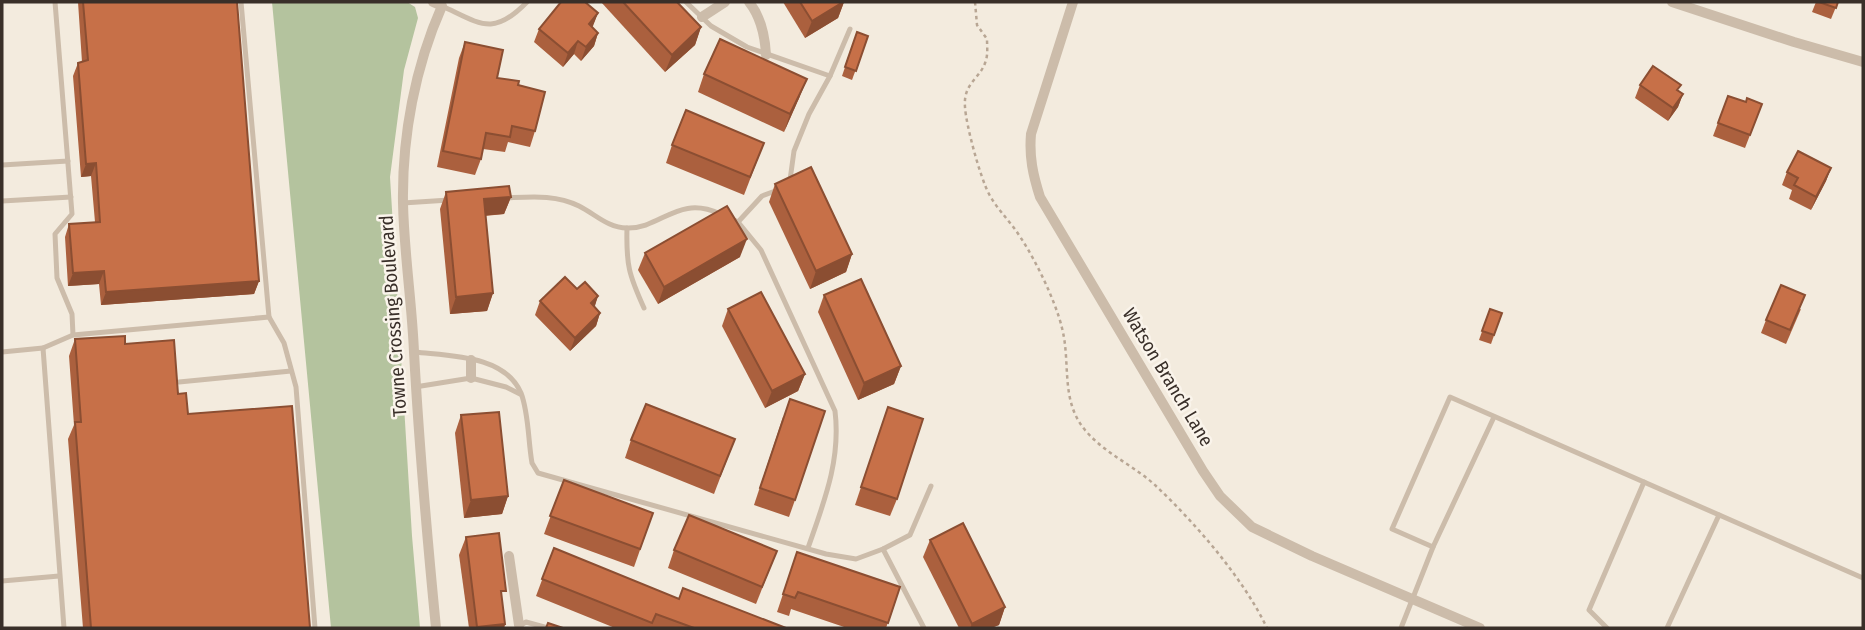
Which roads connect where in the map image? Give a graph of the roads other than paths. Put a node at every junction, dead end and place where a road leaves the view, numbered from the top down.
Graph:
1 (55, 2) edge
2 (241, 2) edge
3 (527, 2) edge
4 (686, 2) edge
5 (725, 2) edge
6 (749, 2) edge
7 (1073, 2) edge
8 (1672, 2) edge
9 (438, 4) edge
10 (702, 17) junction
11 (850, 29) dead end
12 (766, 55) junction
13 (1863, 62) edge
14 (830, 76) junction
15 (68, 161) junction
16 (2, 165) edge
17 (71, 197) junction
18 (499, 198) edge
19 (461, 200) edge
20 (2, 201) edge
21 (403, 203) junction
22 (738, 222) junction
23 (627, 228) junction
24 (644, 308) dead end
25 (268, 317) junction
26 (73, 335) junction
27 (43, 348) junction
28 (2, 352) edge
29 (415, 352) junction
30 (471, 360) junction
31 (292, 372) junction
32 (471, 378) junction
33 (179, 382) edge
34 (415, 387) junction
35 (522, 395) junction
36 (1494, 417) junction
37 (1644, 482) junction
38 (931, 486) dead end
39 (1719, 515) junction
40 (1433, 547) junction
41 (808, 548) junction
42 (883, 549) junction
43 (509, 556) dead end
44 (59, 576) junction
45 (1863, 578) edge
46 (2, 581) edge
47 (1413, 599) junction
48 (518, 626) edge
49 (64, 628) edge
50 (315, 628) edge
51 (436, 628) edge
52 (548, 628) edge
53 (924, 628) edge
54 (1401, 628) edge
55 (1480, 628) edge
56 (1607, 628) edge
57 (1667, 628) edge

1 - 15 lane
2 - 25 lane
3 - 9 lane
4 - 10 lane
5 - 10 street
6 - 12 street
7 - 47 street, Watson Branch Lane
8 - 13 street
9 - 21 street, Towne Crossing Boulevard
10 - 12 lane
11 - 14 lane
12 - 14 lane
14 - 22 lane
15 - 16 lane
15 - 17 lane
17 - 20 lane
17 - 26 lane
18 - 23 lane
19 - 21 lane
21 - 29 street, Towne Crossing Boulevard
22 - 23 lane
22 - 41 lane
23 - 24 lane
25 - 26 lane
25 - 31 lane
26 - 27 lane
27 - 28 lane
27 - 44 lane
29 - 30 lane
29 - 34 street, Towne Crossing Boulevard
30 - 32 street
30 - 35 lane
31 - 33 lane
31 - 50 lane
32 - 34 lane
32 - 35 lane
34 - 51 street, Towne Crossing Boulevard
35 - 41 lane
36 - 37 lane
36 - 40 lane
36 - 40 lane
37 - 39 lane
37 - 56 lane
38 - 42 lane
39 - 45 lane
39 - 57 lane
40 - 47 lane
41 - 42 lane
42 - 53 lane
43 - 48 street
44 - 46 lane
44 - 49 lane
47 - 54 lane
47 - 55 street, Watson Branch Lane
48 - 52 lane

